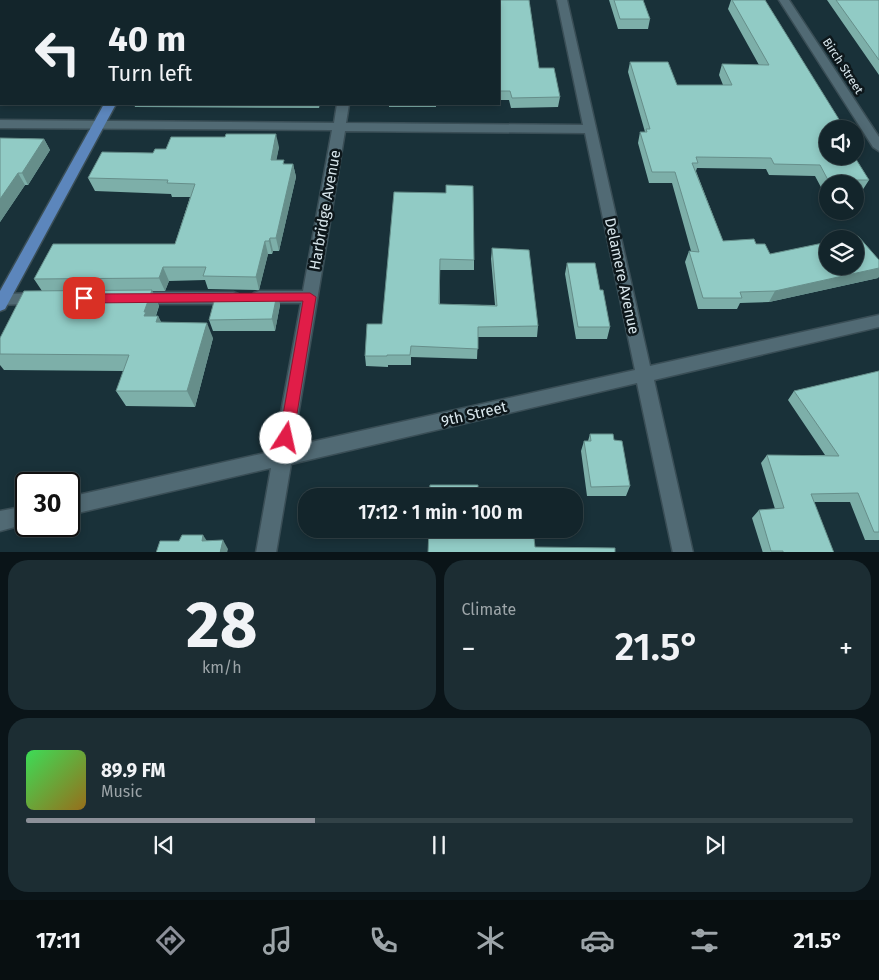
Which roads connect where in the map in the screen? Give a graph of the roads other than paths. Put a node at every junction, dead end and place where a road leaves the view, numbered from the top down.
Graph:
1 (562, 0) edge
2 (784, 0) edge
3 (109, 105) edge
4 (343, 105) edge
5 (0, 124) edge
6 (99, 125) junction
7 (339, 127) junction
8 (590, 129) junction
9 (879, 147) edge
10 (310, 297) junction
11 (55, 298) edge
12 (124, 298) edge
13 (1, 302) edge
14 (879, 321) edge
15 (644, 375) junction
16 (283, 457) junction
17 (80, 503) edge
18 (15, 518) edge
19 (0, 521) edge
20 (266, 552) edge
21 (683, 552) edge

1 - 8 street, Delamere Avenue
2 - 9 street, Birch Street
3 - 6 main road
4 - 7 street, Harbridge Avenue
5 - 6 street
6 - 7 street
6 - 13 main road
7 - 8 street
7 - 10 street, Harbridge Avenue
8 - 15 street, Delamere Avenue
10 - 12 street
10 - 16 street, Harbridge Avenue
11 - 13 street
14 - 15 street, 9th Street
15 - 16 street, 9th Street
15 - 21 street, Delamere Avenue
16 - 17 street, 9th Street
16 - 20 street, Harbridge Avenue
18 - 19 street

